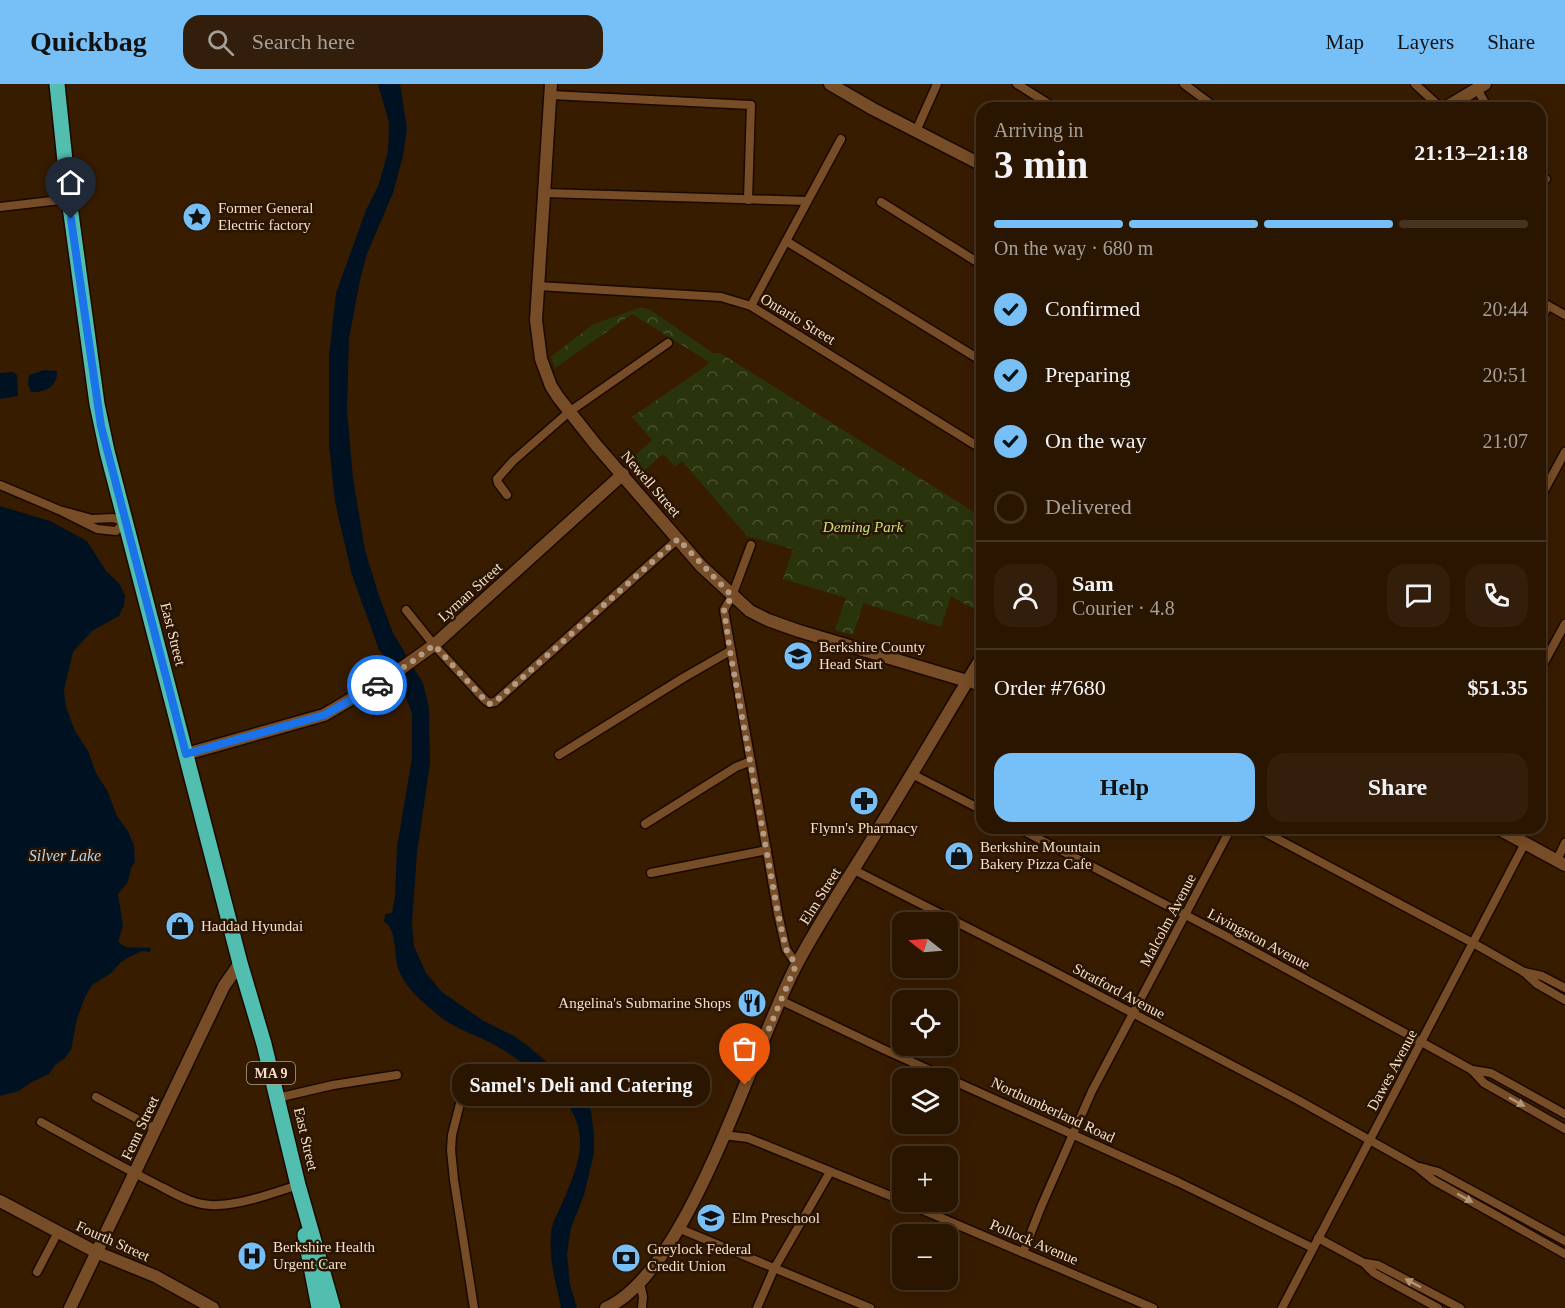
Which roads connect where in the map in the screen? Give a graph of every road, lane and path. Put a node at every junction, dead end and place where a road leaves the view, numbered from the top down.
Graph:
1 (57, 84) edge
2 (830, 84) edge
3 (937, 84) edge
4 (1017, 84) edge
5 (1184, 84) edge
6 (1414, 84) edge
7 (1481, 86) edge
8 (551, 90) edge
9 (1046, 102) edge
10 (1208, 102) edge
11 (1436, 102) edge
12 (1453, 102) edge
13 (1486, 102) edge
14 (916, 131) junction
15 (841, 140) dead end
16 (976, 162) edge
17 (545, 193) junction
18 (69, 199) junction
19 (748, 200) junction
20 (807, 201) junction
21 (881, 202) dead end
22 (0, 207) edge
23 (786, 241) junction
24 (976, 260) edge
25 (538, 286) junction
26 (1546, 304) edge
27 (751, 306) junction
28 (1565, 315) edge
29 (668, 344) dead end
30 (976, 357) edge
31 (569, 412) junction
32 (976, 445) edge
33 (1565, 452) edge
34 (623, 474) junction
35 (0, 485) edge
36 (1546, 487) edge
37 (507, 495) dead end
38 (125, 522) junction
39 (678, 539) junction
40 (751, 545) dead end
41 (732, 596) junction
42 (406, 610) dead end
43 (1565, 624) edge
44 (434, 645) junction
45 (730, 651) junction
46 (1546, 659) edge
47 (976, 667) edge
48 (967, 681) junction
49 (976, 686) edge
50 (186, 754) junction
51 (559, 755) dead end
52 (751, 761) junction
53 (912, 774) junction
54 (976, 807) edge
55 (645, 824) dead end
56 (1029, 834) edge
57 (1228, 834) edge
58 (1268, 834) edge
59 (1508, 834) edge
60 (1525, 843) junction
61 (1565, 843) edge
62 (768, 850) junction
63 (1561, 862) edge
64 (854, 870) junction
65 (651, 873) dead end
66 (1186, 916) junction
67 (1473, 943) junction
68 (240, 963) junction
69 (796, 965) junction
70 (1524, 972) junction
71 (1565, 988) edge
72 (780, 1000) junction
73 (1565, 1000) edge
74 (1133, 1015) junction
75 (1422, 1042) junction
76 (1472, 1070) junction
77 (397, 1075) dead end
78 (465, 1084) dead end
79 (96, 1097) dead end
80 (277, 1098) junction
81 (1565, 1114) edge
82 (41, 1122) dead end
83 (156, 1129) junction
84 (1565, 1129) edge
85 (724, 1135) junction
86 (1073, 1135) junction
87 (1370, 1141) junction
88 (1416, 1166) junction
89 (830, 1172) junction
90 (134, 1174) junction
91 (298, 1185) junction
92 (892, 1196) edge
93 (0, 1201) edge
94 (929, 1212) edge
95 (1526, 1219) junction
96 (678, 1228) junction
97 (1521, 1229) junction
98 (58, 1232) junction
99 (1318, 1238) junction
100 (1565, 1241) edge
101 (1313, 1248) junction
102 (96, 1252) junction
103 (1023, 1253) junction
104 (1565, 1254) edge
105 (1364, 1263) junction
106 (774, 1269) junction
107 (37, 1272) dead end
108 (640, 1283) junction
109 (612, 1307) edge
110 (70, 1308) edge
111 (213, 1308) edge
112 (319, 1308) edge
113 (333, 1308) edge
114 (474, 1308) edge
115 (642, 1308) edge
116 (757, 1308) edge
117 (870, 1308) edge
118 (1153, 1308) edge
119 (1282, 1308) edge
120 (1438, 1308) edge
121 (1460, 1308) edge

1 - 18 highway, East Street / MA 9
2 - 14 street
3 - 14 street
4 - 9 street
5 - 10 street
6 - 11 street
7 - 12 street
7 - 13 street
8 - 17 street, Newell Street
8 - 19 street
14 - 16 street
15 - 20 street
17 - 19 street
17 - 25 street, Newell Street
18 - 22 street
18 - 38 highway, East Street / MA 9
19 - 20 street
20 - 23 street
21 - 24 street
23 - 27 street
23 - 30 street
25 - 27 street, Ontario Street
25 - 31 street, Newell Street
26 - 28 street
27 - 32 street, Ontario Street
29 - 31 street
31 - 34 street, Newell Street
31 - 37 street
33 - 36 street
34 - 39 street, Newell Street
34 - 44 street, Lyman Street
35 - 38 street
38 - 50 highway, East Street / MA 9
39 - 41 street, Newell Street
39 - 44 street
40 - 41 street
41 - 45 street
41 - 48 street, Newell Street
42 - 44 street
43 - 46 street
44 - 50 street, Lyman Street
45 - 51 street
45 - 52 street
47 - 48 street, Elm Street
48 - 49 street
48 - 53 street, Elm Street
50 - 68 highway, East Street / MA 9
52 - 55 street
52 - 62 street
53 - 54 street
53 - 64 street, Elm Street
56 - 66 street, Livingston Avenue
57 - 66 street, Malcolm Avenue
58 - 67 street
59 - 60 street
60 - 63 street
60 - 67 street, Dawes Avenue
61 - 63 street
62 - 65 street
62 - 69 street
64 - 69 street, Elm Street
64 - 74 street, Stratford Avenue
66 - 74 street, Malcolm Avenue
66 - 75 street, Livingston Avenue
67 - 70 street
67 - 75 street, Dawes Avenue
68 - 80 highway, East Street / MA 9
68 - 83 street, Fenn Street
69 - 72 street, Elm Street
70 - 71 street
70 - 73 street
72 - 85 street, Elm Street
72 - 86 street, Northumberland Road
74 - 86 street, Malcolm Avenue
74 - 87 street, Stratford Avenue
75 - 76 street, Livingston Avenue
75 - 87 street, Dawes Avenue
76 - 81 street
76 -> 84 street
77 - 80 street
78 - 114 street
79 - 83 street
80 - 91 highway, East Street / MA 9
82 - 90 street
83 - 90 street, Fenn Street
85 - 89 street, Pollock Avenue
85 - 96 street, Elm Street
86 - 101 street, Northumberland Road
86 - 103 street, Malcolm Avenue
87 - 88 street, Stratford Avenue
87 - 99 street, Dawes Avenue
88 - 95 street
88 -> 97 street
89 - 92 street, Pollock Avenue
89 - 106 street
90 - 91 street
90 - 102 street, Fenn Street
91 - 112 highway, East Street / MA 9
91 - 113 highway, East Street / MA 9
93 - 98 street, Fourth Street
94 - 103 street, Pollock Avenue
95 - 97 street
95 - 100 street
96 - 106 street
96 - 108 street, Elm Street
97 - 104 street
98 - 102 street, Fourth Street
98 - 107 street
99 - 101 street, Dawes Avenue
99 - 105 street
101 - 119 street, Dawes Avenue
102 - 110 street, Fenn Street
102 - 111 street, Fourth Street
103 - 118 street, Pollock Avenue
105 - 120 street
121 -> 105 street
106 - 116 street
106 - 117 street
108 - 109 street, Elm Street
108 - 115 street

